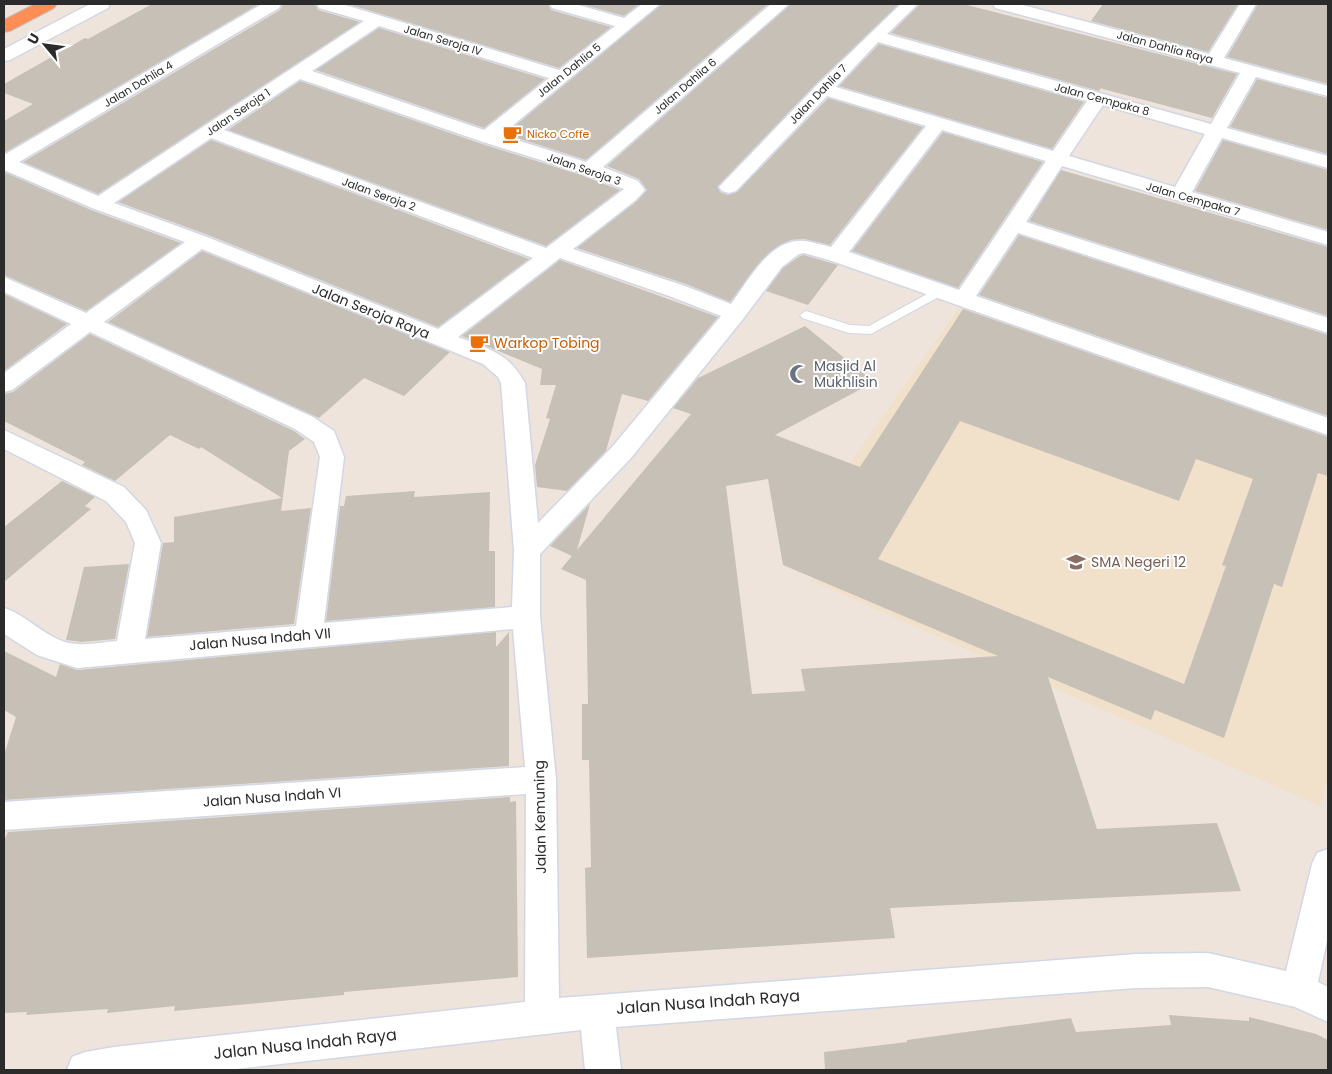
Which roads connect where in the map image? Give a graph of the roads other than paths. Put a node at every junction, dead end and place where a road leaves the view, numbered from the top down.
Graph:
1 (48, 4) edge
2 (102, 4) edge
3 (273, 4) edge
4 (325, 4) edge
5 (558, 4) edge
6 (652, 4) edge
7 (781, 4) edge
8 (910, 4) edge
9 (1001, 4) edge
10 (1248, 4) edge
11 (377, 20) junction
12 (627, 24) junction
13 (4, 27) edge
14 (875, 36) junction
15 (4, 56) edge
16 (1214, 60) junction
17 (1251, 70) junction
18 (298, 72) junction
19 (561, 76) junction
20 (823, 89) junction
21 (1328, 89) edge
22 (1098, 98) junction
23 (938, 123) junction
24 (210, 131) junction
25 (1216, 131) junction
26 (487, 137) junction
27 (1059, 159) junction
28 (1328, 162) edge
29 (4, 163) edge
30 (589, 169) junction
31 (729, 187) dead end
32 (1180, 195) junction
33 (99, 204) junction
34 (1015, 225) junction
35 (1328, 239) edge
36 (200, 241) junction
37 (552, 253) junction
38 (836, 254) junction
39 (4, 284) edge
40 (940, 291) junction
41 (964, 300) junction
42 (735, 314) junction
43 (806, 314) dead end
44 (88, 323) junction
45 (1328, 326) edge
46 (440, 339) junction
47 (4, 384) edge
48 (1328, 427) edge
49 (4, 439) edge
50 (527, 551) junction
51 (526, 617) junction
52 (4, 619) edge
53 (309, 635) junction
54 (129, 650) junction
55 (541, 779) junction
56 (4, 816) edge
57 (1328, 864) edge
58 (1314, 998) edge
59 (597, 1011) junction
60 (542, 1017) junction
61 (104, 1068) edge
62 (603, 1070) edge

1 - 13 highway
2 - 15 street
3 - 29 street, Jalan Dahlia 4
4 - 11 street, Jalan Seroja IV
5 - 12 street
6 - 12 street, Jalan Dahlia 5
7 - 30 street, Jalan Dahlia 6
8 - 14 street, Jalan Dahlia 7
9 - 16 street, Jalan Dahlia Raya
10 - 16 street
11 - 18 street, Jalan Seroja 1
11 - 19 street, Jalan Seroja IV
12 - 19 street, Jalan Dahlia 5
14 - 20 street, Jalan Dahlia 7
14 - 22 street, Jalan Cempaka 8
16 - 17 street, Jalan Dahlia Raya
17 - 21 street, Jalan Dahlia Raya
17 - 25 street
18 - 24 street, Jalan Seroja 1
18 - 26 street, Jalan Seroja 3
19 - 26 street, Jalan Dahlia 5
20 - 23 street, Jalan Cempaka 7
20 - 31 street, Jalan Dahlia 7
22 - 25 street, Jalan Cempaka 8
22 - 27 street
23 - 27 street, Jalan Cempaka 7
23 - 38 street
24 - 33 street, Jalan Seroja 1
24 - 37 street, Jalan Seroja 2
25 - 28 street, Jalan Cempaka 8
25 - 32 street
26 - 30 street, Jalan Seroja 3
27 - 32 street, Jalan Cempaka 7
27 - 34 street
29 - 33 street, Jalan Seroja Raya
30 - 37 street, Jalan Seroja 3
32 - 35 street, Jalan Cempaka 7
33 - 36 street, Jalan Seroja Raya
34 - 41 street
34 - 45 street
36 - 44 street
36 - 46 street, Jalan Seroja Raya
37 - 42 street, Jalan Seroja 2
37 - 46 street, Jalan Seroja 3
38 - 40 street
38 - 42 street
39 - 44 street
40 - 41 street
40 - 43 lane
41 - 48 street
42 - 50 street
44 - 47 street
44 - 53 street
46 - 50 street, Jalan Seroja Raya
49 - 54 street
50 - 51 street, Jalan Seroja Raya
51 - 53 street, Jalan Nusa Indah VII
51 - 55 street, Jalan Kemuning
52 - 54 street, Jalan Nusa Indah VII
53 - 54 street, Jalan Nusa Indah VII
55 - 56 street, Jalan Nusa Indah VI
55 - 60 street, Jalan Kemuning
57 - 58 street
58 - 59 street, Jalan Nusa Indah Raya
59 - 60 street, Jalan Nusa Indah Raya
59 - 62 street
60 - 61 street, Jalan Nusa Indah Raya

